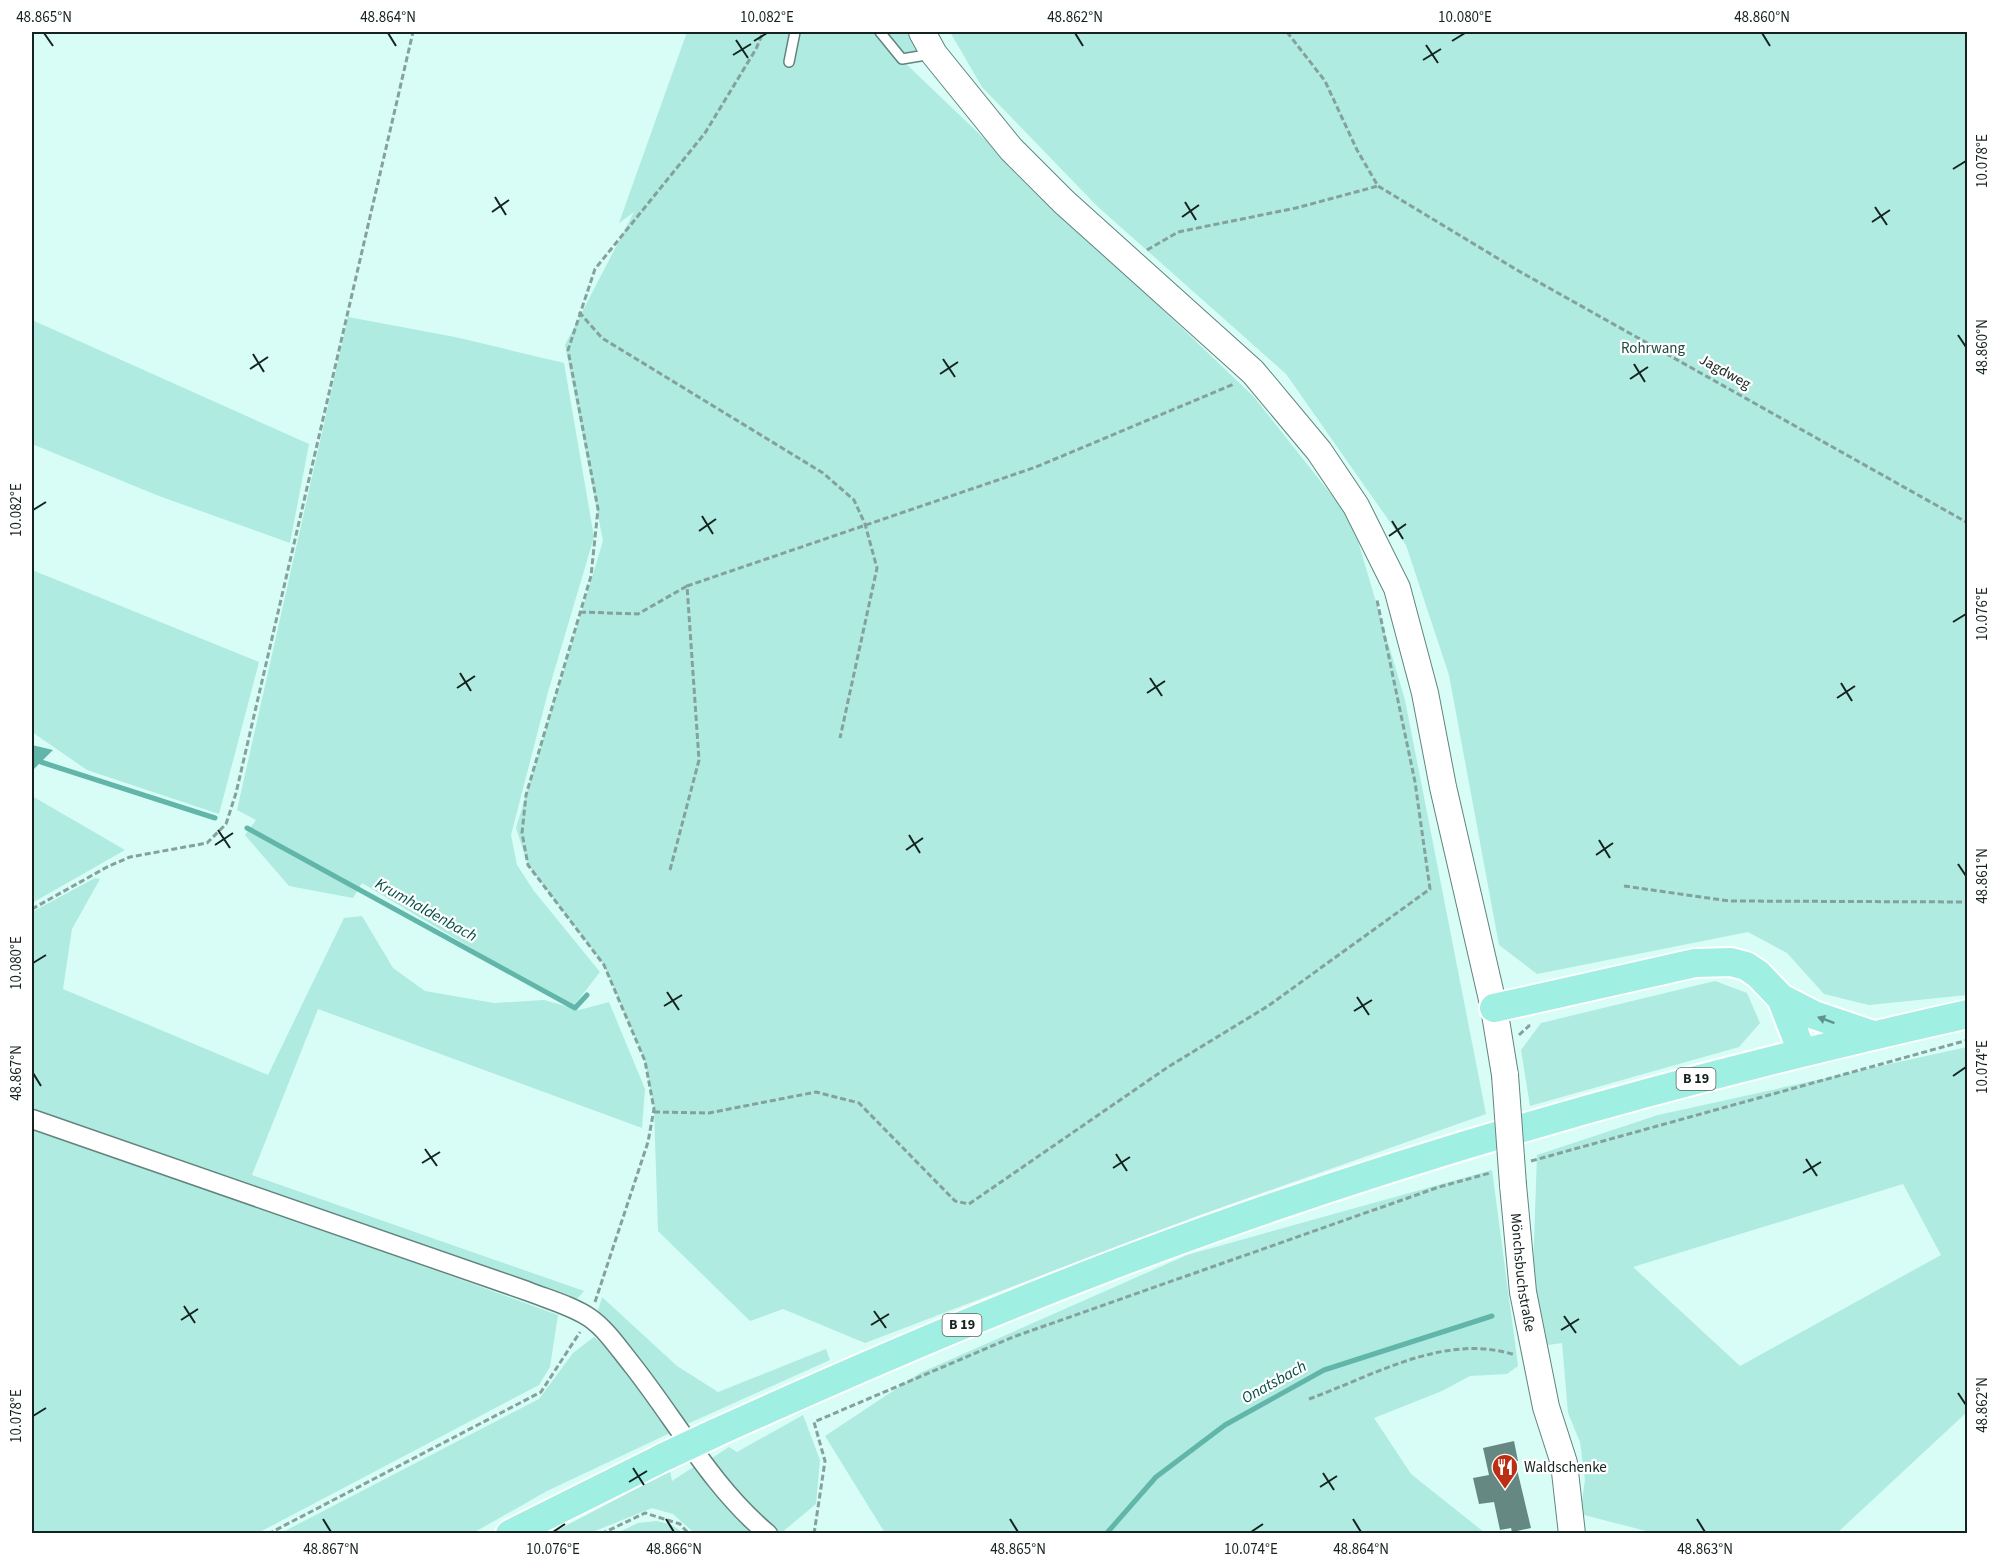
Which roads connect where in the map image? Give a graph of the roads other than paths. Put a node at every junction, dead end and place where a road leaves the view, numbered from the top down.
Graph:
1 (795, 32) edge
2 (880, 32) edge
3 (922, 32) edge
4 (934, 54) junction
5 (789, 62) dead end
6 (1781, 998) junction
7 (1494, 1008) junction
8 (1968, 1014) edge
9 (1873, 1035) junction
10 (1802, 1052) junction
11 (32, 1119) edge
12 (510, 1533) edge
13 (768, 1533) edge
14 (1572, 1533) edge

1 - 5 lane
2 - 4 lane
3 - 4 street, Mönchsbuchstraße
4 - 7 street, Mönchsbuchstraße
6 - 7 main road
9 -> 6 main road
6 - 10 main road
7 - 14 street, Mönchsbuchstraße, bridge
8 - 9 main road, B 19
9 - 10 main road, B 19
10 - 12 main road, B 19, bridge
11 - 13 street

